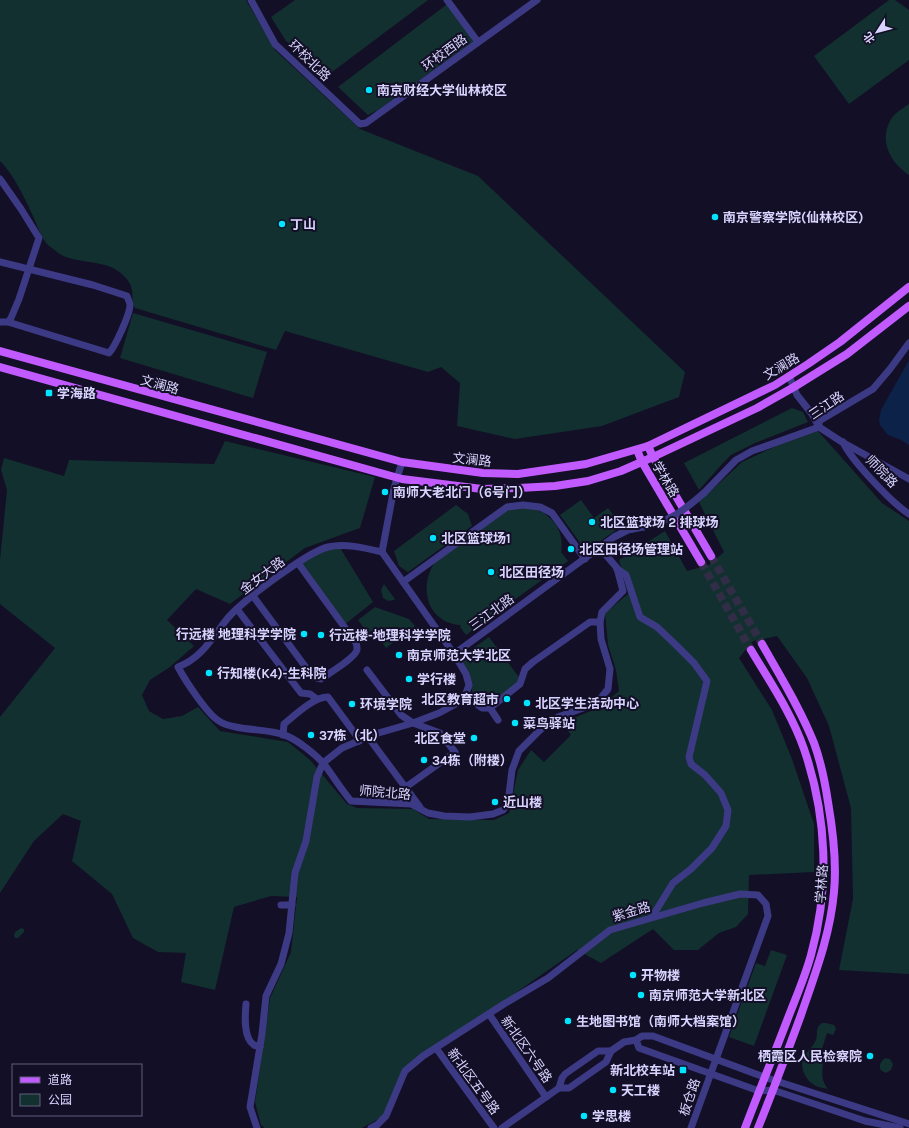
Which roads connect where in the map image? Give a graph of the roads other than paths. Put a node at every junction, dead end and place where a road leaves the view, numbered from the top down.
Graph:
1 (252, 0) edge
2 (447, 0) edge
3 (537, 0) edge
4 (478, 42) junction
5 (366, 123) joint
6 (0, 178) edge
7 (0, 262) edge
8 (28, 269) junction
9 (909, 288) edge
10 (909, 306) edge
11 (0, 322) edge
12 (8, 322) junction
13 (909, 343) edge
14 (0, 351) edge
15 (0, 367) edge
16 (789, 376) junction
17 (794, 387) junction
18 (818, 427) junction
19 (842, 442) junction
20 (648, 446) junction
21 (637, 450) junction
22 (653, 457) junction
23 (402, 462) junction
24 (642, 462) junction
25 (398, 478) junction
26 (909, 479) edge
27 (684, 510) junction
28 (909, 514) edge
29 (674, 517) junction
30 (600, 548) junction
31 (382, 552) junction
32 (711, 556) tunnel mouth
33 (585, 559) junction
34 (701, 562) tunnel mouth
35 (298, 563) junction
36 (617, 568) junction
37 (403, 582) junction
38 (253, 596) junction
39 (237, 609) junction
40 (600, 622) junction
41 (762, 644) tunnel mouth
42 (751, 650) tunnel mouth
43 (454, 654) junction
44 (178, 668) joint
45 (367, 670) dead end
46 (465, 696) junction
47 (317, 699) junction
48 (490, 708) junction
49 (498, 720) dead end
50 (414, 723) junction
51 (282, 735) junction
52 (368, 737) junction
53 (359, 741) junction
54 (323, 763) junction
55 (406, 787) junction
56 (423, 810) junction
57 (281, 905) dead end
58 (292, 905) junction
59 (652, 917) junction
60 (246, 1004) dead end
61 (488, 1014) junction
62 (636, 1040) junction
63 (260, 1047) junction
64 (436, 1048) junction
65 (611, 1051) junction
66 (715, 1059) junction
67 (710, 1073) junction
68 (764, 1077) junction
69 (776, 1080) junction
70 (559, 1088) junction
71 (773, 1090) junction
72 (759, 1091) junction
73 (546, 1097) junction
74 (909, 1124) edge
75 (257, 1128) edge
76 (371, 1128) edge
77 (494, 1128) edge
78 (502, 1128) edge
79 (691, 1128) edge
80 (745, 1128) edge
81 (758, 1128) edge
82 (900, 1128) edge

1 - 5 street, 环校北路
2 - 4 street
3 - 4 street, 环校西路
4 - 5 street, 环校西路
6 - 8 street
7 - 8 street
8 - 12 street
8 - 12 street
9 - 16 main road, 文澜路
10 - 17 main road, 文澜路
11 - 12 street
13 - 18 street, 三江路
14 - 23 main road, 文澜路
15 - 25 main road, 文澜路
16 - 17 street, 师院路
16 - 20 main road, 文澜路
17 - 18 street, 师院路
17 - 22 main road, 文澜路
18 - 19 street, 师院路
18 - 27 street, 三江路, bridge
19 - 26 street, 师院路
19 - 28 street, 师院路
20 - 21 main road, 文澜路
20 - 22 main road, 学林路
21 - 23 main road, 文澜路
21 - 24 main road, 学林路
22 - 24 main road, 文澜路
22 - 27 main road, 学林路
23 - 25 street
24 - 25 main road, 文澜路
24 - 29 main road, 学林路
25 - 31 street
27 - 29 street, 三江路, bridge
27 - 32 main road, 学林路
29 - 30 street, 三江北路, bridge
29 - 34 main road, 学林路
30 - 33 street, 三江北路
30 - 36 street
31 - 35 street, 金女大路
31 - 37 street
33 - 37 street
33 - 43 street, 三江北路
35 - 38 street, 金女大路
35 - 38 street
36 - 40 street
36 - 59 street
37 - 43 street
38 - 39 street, 金女大路
39 - 44 street, 金女大路
39 - 47 street
40 - 48 street
40 - 56 street, 师院北路
41 - 69 main road, 学林路
42 - 68 main road, 学林路
43 - 46 street
44 - 51 street, 师院北路
45 - 50 street
46 - 48 street
46 - 50 street
47 - 51 street
47 - 53 street
48 - 49 street
50 - 52 street
50 - 55 street
51 - 54 street, 师院北路
52 - 53 street
52 - 55 street
53 - 54 street
54 - 56 street, 师院北路
54 - 58 street
55 - 56 street
57 - 58 street
58 - 63 street
59 - 61 street, 紫金路
59 - 66 street, 紫金路
60 - 63 street
61 - 64 street, 紫金路
61 - 73 street, 新北区六号路
62 - 65 street
62 - 66 street
62 - 67 street
63 - 75 street
64 - 76 street, 紫金路
64 - 77 street, 新北区五号路
65 - 70 street
65 - 70 street
66 - 67 street, 紫金路
66 - 68 street
67 - 72 street
67 - 79 street, 板仓路
68 - 69 street
68 - 72 main road, 学林路
69 - 71 main road, 学林路
69 - 74 street
70 - 73 street
71 - 72 street
71 - 81 main road, 学林路
71 - 82 street
72 - 80 main road, 学林路
73 - 78 street

